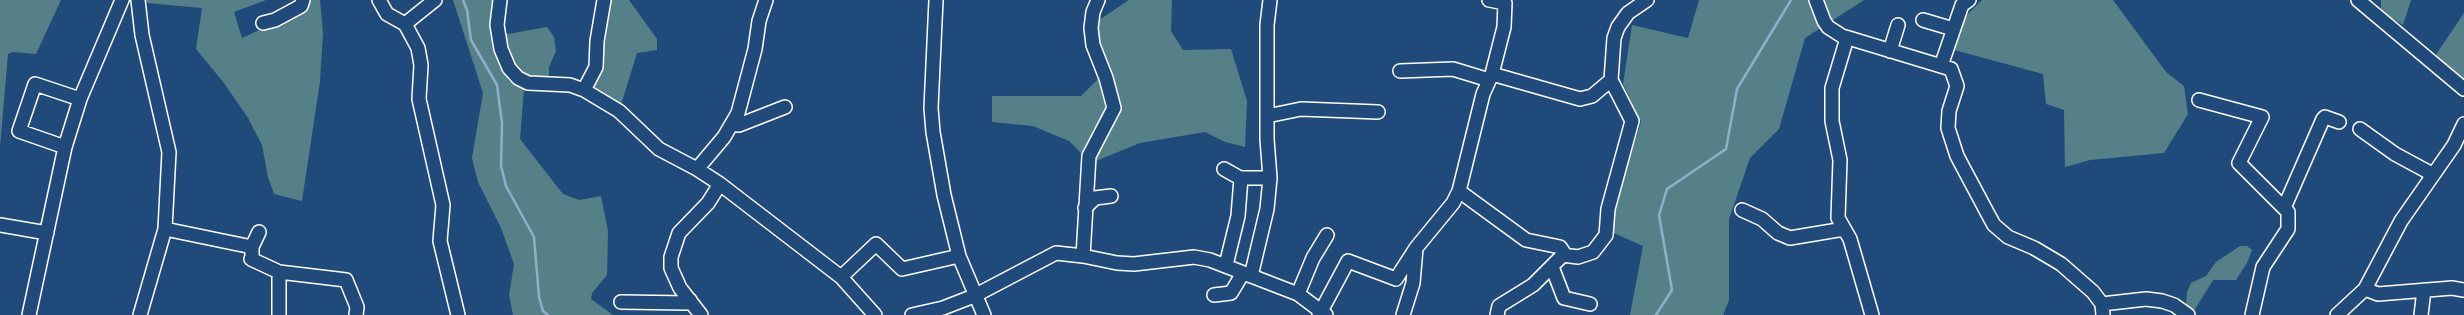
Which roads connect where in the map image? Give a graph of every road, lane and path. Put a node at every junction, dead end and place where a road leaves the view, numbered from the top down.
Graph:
1 (122, 0) edge
2 (138, 0) edge
3 (303, 0) edge
4 (379, 0) edge
5 (435, 0) edge
6 (490, 0) edge
7 (500, 0) edge
8 (604, 0) edge
9 (766, 0) edge
10 (936, 0) edge
11 (1098, 0) edge
12 (1270, 0) edge
13 (1489, 0) edge
14 (1647, 0) edge
15 (1816, 0) edge
16 (1969, 0) edge
17 (2358, 0) edge
18 (1505, 2) edge
19 (1923, 20) dead end
20 (263, 23) dead end
21 (405, 24) junction
22 (497, 25) junction
23 (1898, 25) dead end
24 (1954, 29) junction
25 (1847, 38) junction
26 (1890, 51) junction
27 (1941, 66) junction
28 (1400, 71) dead end
29 (1491, 77) junction
30 (1611, 80) junction
31 (2464, 89) edge
32 (584, 90) junction
33 (80, 99) junction
34 (2199, 100) dead end
35 (785, 107) dead end
36 (1378, 112) dead end
37 (1267, 116) junction
38 (2339, 122) dead end
39 (732, 124) junction
40 (2464, 124) edge
41 (2360, 130) dead end
42 (65, 147) junction
43 (698, 169) junction
44 (1224, 169) dead end
45 (2432, 174) junction
46 (1242, 178) junction
47 (1270, 178) junction
48 (720, 184) junction
49 (1458, 191) junction
50 (1111, 196) dead end
51 (1085, 208) junction
52 (2284, 208) junction
53 (1742, 210) dead end
54 (0, 225) edge
55 (1844, 229) junction
56 (165, 230) junction
57 (259, 232) dead end
58 (47, 233) junction
59 (1327, 235) dead end
60 (1416, 248) junction
61 (959, 256) junction
62 (1082, 256) junction
63 (1563, 256) junction
64 (251, 257) junction
65 (1226, 265) junction
66 (1552, 267) junction
67 (279, 272) junction
68 (1247, 275) junction
69 (841, 277) junction
70 (2365, 289) junction
71 (2424, 290) junction
72 (2464, 290) edge
73 (1298, 294) junction
74 (1214, 295) dead end
75 (974, 296) junction
76 (690, 300) junction
77 (621, 302) dead end
78 (1590, 304) dead end
79 (2103, 310) edge
80 (1322, 314) edge
81 (29, 315) edge
82 (140, 315) edge
83 (280, 315) edge
84 (356, 315) edge
85 (458, 315) edge
86 (701, 315) edge
87 (875, 315) edge
88 (912, 315) edge
89 (984, 315) edge
90 (1403, 315) edge
91 (1497, 315) edge
92 (1872, 315) edge
93 (2188, 315) edge
94 (2252, 315) edge
95 (2337, 315) edge
96 (2421, 315) edge

1 - 33 street
2 - 56 street
3 - 20 street
4 - 21 street
5 - 21 street
6 - 22 street
7 - 22 street
8 - 32 street
9 - 39 street
10 - 61 street
11 - 51 street
12 - 37 street
13 - 18 street
14 - 30 street
15 - 25 street
16 - 24 street
17 - 31 street
18 - 29 street
19 - 24 street
21 - 85 street
22 - 32 street
23 - 26 street
24 - 27 street
25 - 26 street
25 - 55 street
26 - 27 street
27 - 79 street
28 - 29 street
29 - 30 street
29 - 49 street
30 - 63 street
32 - 43 street
33 - 42 street
33 - 42 street
34 - 52 street
35 - 39 street
36 - 37 street
37 - 47 street
38 - 52 street
39 - 43 street
40 - 45 street
41 - 45 street
42 - 58 street
43 - 48 street
44 - 46 street
45 - 70 street
46 - 47 street
46 - 65 street
47 - 68 street
48 - 69 street
48 - 76 street
49 - 60 street
49 - 63 street
50 - 51 street
51 - 62 street
52 - 94 street
53 - 55 street
54 - 58 street
55 - 92 street
56 - 64 street
56 - 82 street
57 - 64 street
58 - 81 street
59 - 73 street
60 - 80 street
60 - 90 street
61 - 69 street
61 - 75 street
62 - 65 street
62 - 75 street
63 - 66 street
64 - 67 street
65 - 68 street
66 - 78 street
66 - 91 street
67 - 83 street
67 - 84 street
68 - 73 street
68 - 74 street
69 - 87 street
70 - 71 street
70 - 95 street
71 - 72 street
71 - 96 street
73 - 80 street
75 - 88 street
75 - 89 street
76 - 77 street
76 - 86 street
79 - 93 street

